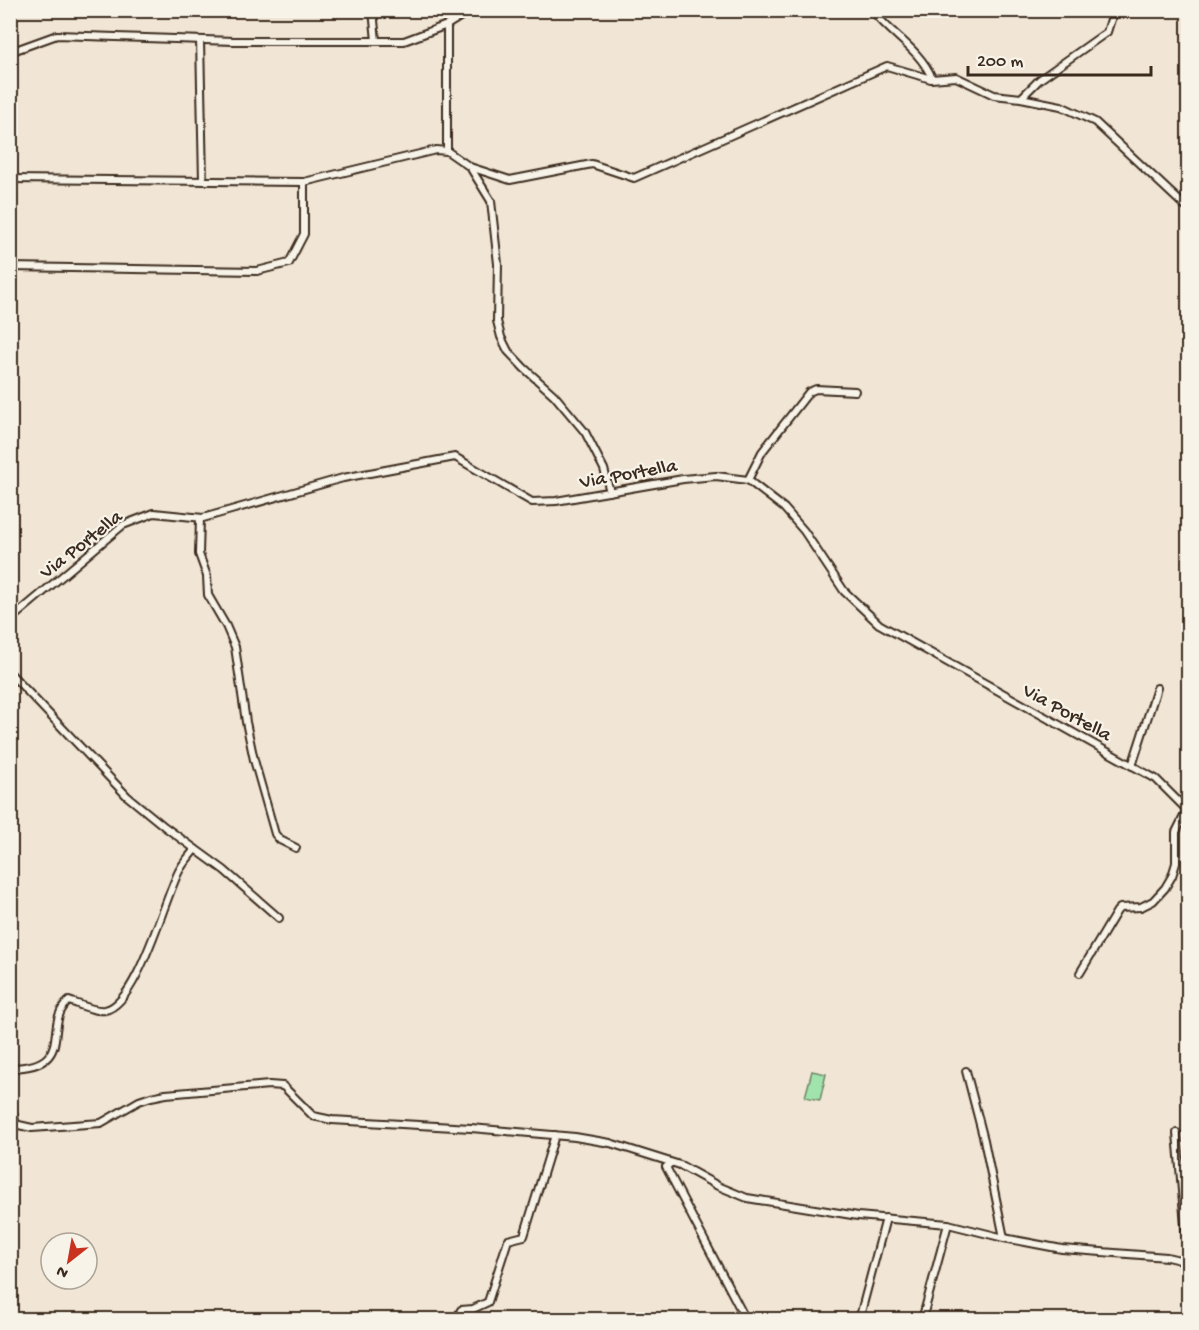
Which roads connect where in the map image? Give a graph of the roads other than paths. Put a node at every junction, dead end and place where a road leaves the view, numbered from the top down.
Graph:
1 (373, 10) edge
2 (471, 10) edge
3 (872, 10) edge
4 (1114, 10) edge
5 (447, 25) junction
6 (200, 39) junction
7 (376, 41) junction
8 (10, 52) edge
9 (932, 78) junction
10 (1021, 98) junction
11 (447, 151) junction
12 (470, 167) junction
13 (10, 179) edge
14 (204, 181) junction
15 (304, 182) junction
16 (1188, 209) edge
17 (10, 267) edge
18 (855, 391) dead end
19 (747, 480) junction
20 (610, 492) junction
21 (200, 518) junction
22 (10, 620) edge
23 (10, 673) edge
24 (1157, 688) dead end
25 (1132, 766) junction
26 (1188, 811) edge
27 (296, 848) dead end
28 (195, 849) junction
29 (279, 918) dead end
30 (1080, 973) dead end
31 (10, 1068) edge
32 (966, 1071) dead end
33 (10, 1100) edge
34 (13, 1124) edge
35 (1177, 1133) dead end
36 (555, 1134) junction
37 (671, 1163) junction
38 (886, 1218) junction
39 (948, 1224) junction
40 (1004, 1239) junction
41 (1188, 1261) edge
42 (1188, 1310) edge
43 (456, 1320) edge
44 (746, 1320) edge
45 (859, 1320) edge
46 (922, 1320) edge
47 (1185, 1320) edge

1 - 7 street
2 - 5 street
3 - 9 street
4 - 10 street
5 - 7 street
5 - 11 street
6 - 7 street
6 - 8 street
6 - 14 street
9 - 10 street
9 - 12 street
10 - 16 street
11 - 12 street
11 - 15 street
12 - 20 street
13 - 14 street
14 - 15 street
15 - 17 street
18 - 19 street
19 - 20 street, Via Portella
19 - 25 street, Via Portella
20 - 21 street, Via Portella
21 - 22 street, Via Portella
21 - 27 street
23 - 28 street
24 - 25 street
25 - 26 street, Via Portella
26 - 30 street
28 - 29 street
28 - 31 street
32 - 40 street
33 - 34 street
34 - 36 street
35 - 41 street
36 - 37 street
36 - 43 street
37 - 38 street
37 - 44 street
38 - 39 street
38 - 45 street
39 - 40 street
39 - 46 street
40 - 41 street
42 - 47 street

